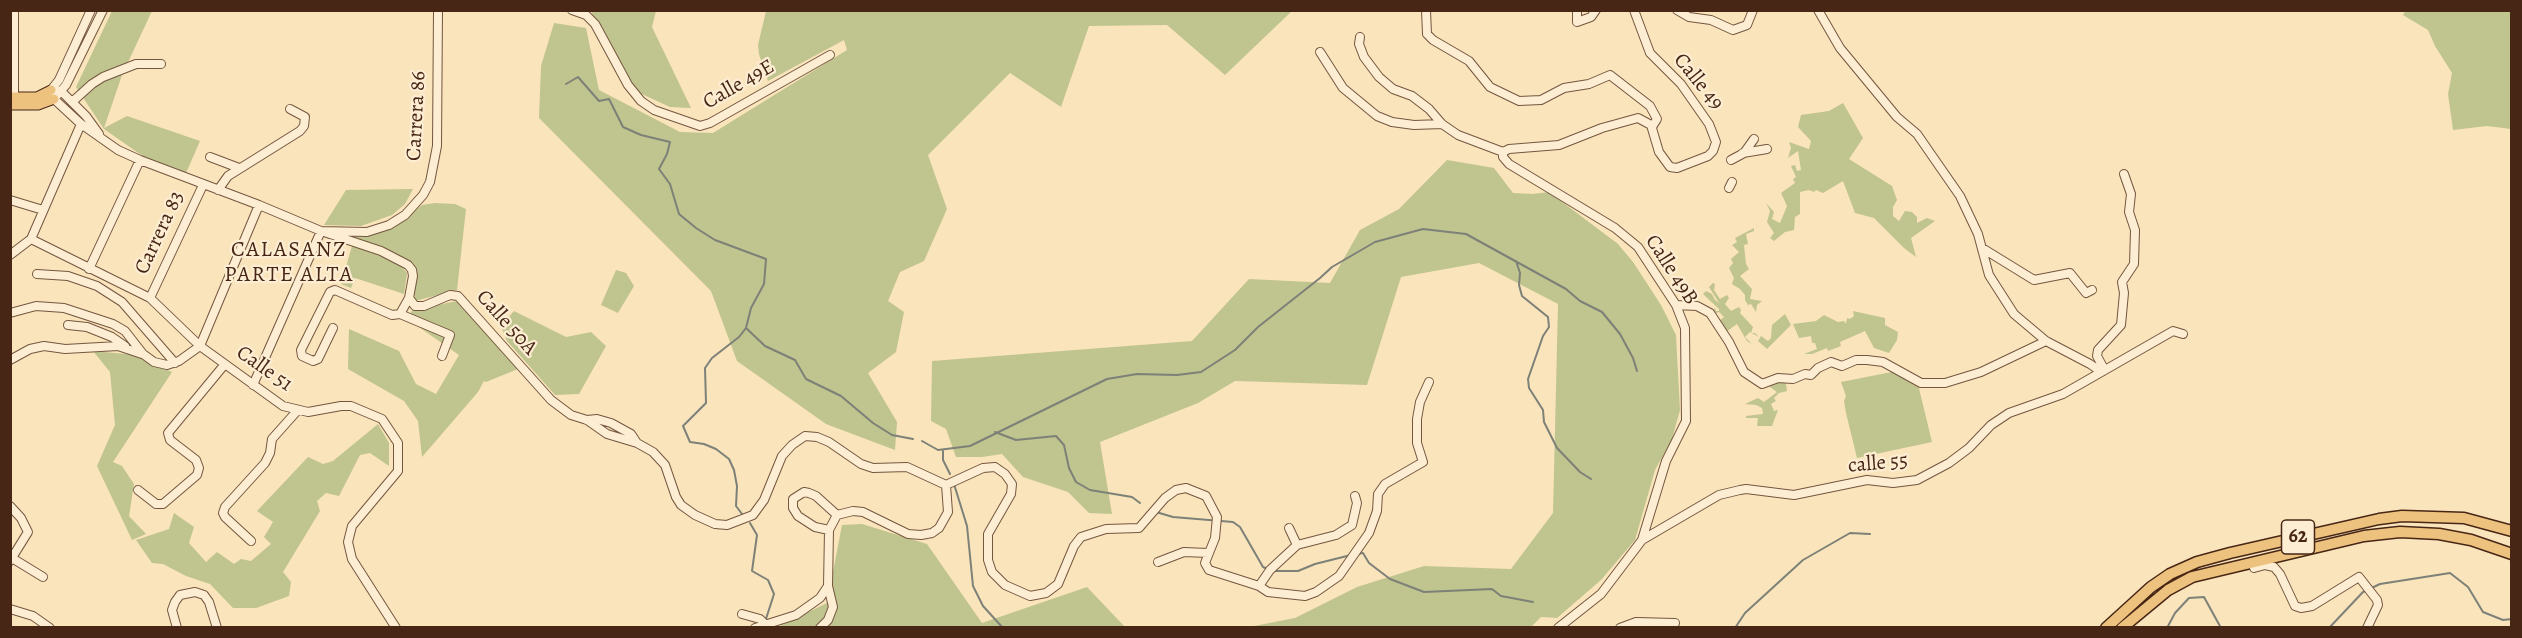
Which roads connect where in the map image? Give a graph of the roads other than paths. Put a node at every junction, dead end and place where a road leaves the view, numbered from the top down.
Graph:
1 (14, 10) edge
2 (91, 10) edge
3 (103, 10) edge
4 (438, 10) edge
5 (572, 10) edge
6 (1426, 10) edge
7 (1577, 10) edge
8 (1596, 10) edge
9 (1634, 10) edge
10 (1753, 10) edge
11 (1818, 10) edge
12 (1679, 12) edge
13 (1359, 37) dead end
14 (1320, 52) dead end
15 (830, 55) dead end
16 (161, 64) dead end
17 (51, 96) junction
18 (12, 100) edge
19 (72, 102) junction
20 (290, 109) dead end
21 (81, 124) junction
22 (1442, 124) junction
23 (1649, 124) junction
24 (102, 137) junction
25 (1754, 139) dead end
26 (1767, 149) dead end
27 (1503, 152) junction
28 (1743, 153) junction
29 (210, 157) dead end
30 (140, 160) junction
31 (1731, 160) dead end
32 (239, 168) junction
33 (2124, 174) dead end
34 (203, 185) junction
35 (218, 190) junction
36 (10, 201) edge
37 (259, 205) junction
38 (43, 210) junction
39 (321, 231) junction
40 (31, 239) junction
41 (1982, 248) junction
42 (10, 255) edge
43 (89, 269) junction
44 (37, 274) dead end
45 (2092, 290) dead end
46 (150, 298) junction
47 (409, 298) junction
48 (1676, 305) junction
49 (10, 313) edge
50 (400, 314) junction
51 (68, 325) dead end
52 (333, 327) dead end
53 (2183, 334) dead end
54 (2046, 341) junction
55 (200, 346) junction
56 (129, 349) junction
57 (143, 354) junction
58 (442, 356) dead end
59 (10, 360) edge
60 (175, 363) junction
61 (225, 364) junction
62 (2102, 370) junction
63 (1428, 382) dead end
64 (253, 385) junction
65 (297, 411) junction
66 (946, 485) junction
67 (138, 490) dead end
68 (1354, 495) dead end
69 (10, 506) edge
70 (833, 522) junction
71 (1288, 528) dead end
72 (2511, 531) edge
73 (1642, 540) junction
74 (251, 541) dead end
75 (1297, 545) junction
76 (1208, 553) junction
77 (2511, 554) edge
78 (11, 560) edge
79 (1158, 562) dead end
80 (2254, 568) dead end
81 (43, 577) dead end
82 (828, 586) junction
83 (1259, 586) junction
84 (10, 609) edge
85 (742, 614) dead end
86 (767, 623) junction
87 (1675, 623) dead end
88 (394, 624) edge
89 (50, 627) edge
90 (177, 627) edge
91 (218, 627) edge
92 (755, 627) edge
93 (820, 627) edge
94 (1558, 627) edge
95 (1620, 627) edge
96 (2106, 627) edge
97 (2122, 627) edge
98 (2367, 627) edge

1 - 18 street
2 - 17 street
3 - 17 street
4 - 39 street, Carrera 86
5 - 15 street, Calle 49E
6 - 23 street
7 - 8 street
9 - 23 street, Calle 49
10 - 12 street
11 - 41 street
13 - 22 street
14 - 22 street
16 - 19 street
17 - 18 main road
17 - 19 street
17 - 21 street
19 - 24 street
20 - 32 street
21 - 24 street
21 - 38 street
22 - 27 street
23 - 27 street
24 - 30 street
25 - 28 street
26 - 28 street
27 - 48 street, Calle 49B
28 - 31 street
29 - 32 street
30 - 34 street
30 - 43 street
32 - 35 street
33 - 62 street
34 - 35 street
34 - 46 street, Carrera 83
35 - 37 street
36 - 38 street
37 - 39 street
37 - 55 street
38 - 40 street
39 - 47 street
39 - 64 street
40 - 42 street
40 - 43 street, Calle 51
41 - 45 street
41 - 54 street
43 - 46 street, Calle 51
44 - 60 street
46 - 55 street, Calle 51
47 - 50 street
47 - 66 street, Calle 50A
48 - 54 street, Calle 49B
48 - 73 street, Calle 49B
49 - 57 street
50 - 52 street
50 - 58 street
51 - 56 street
53 - 62 street, calle 55
54 - 62 street
55 - 60 street
55 - 61 street, Calle 51
56 - 57 street
56 - 59 street
57 - 60 street
61 - 64 street, Calle 51
61 - 67 street
62 - 73 street, calle 55
63 - 83 street
64 - 65 street, Calle 51
65 - 74 street
65 - 88 street, Calle 51
66 - 70 street
66 - 76 street
68 - 75 street
69 - 78 street
70 - 70 street
70 - 82 street
71 - 75 street
72 - 96 highway, 62
73 - 94 street
75 - 83 street
76 - 79 street
76 - 83 street
77 - 97 highway, 62
78 - 81 street
80 - 98 street
82 - 86 street
82 - 93 street
84 - 89 street
85 - 86 street
86 - 92 street
87 - 95 street
90 - 91 street

